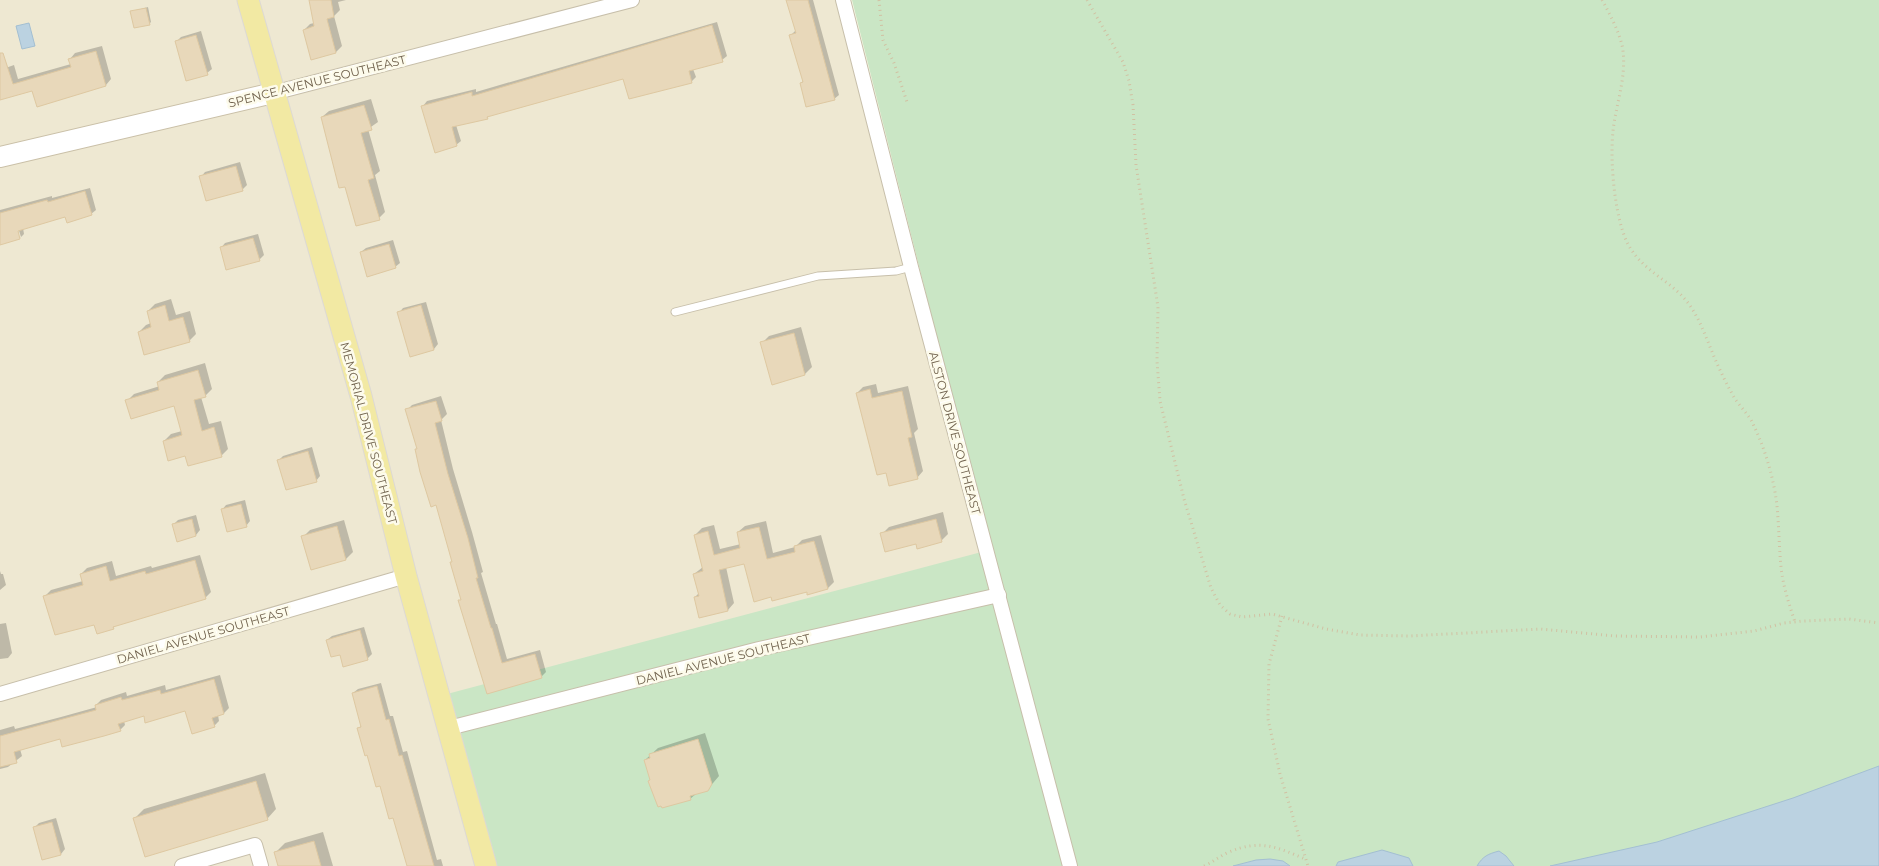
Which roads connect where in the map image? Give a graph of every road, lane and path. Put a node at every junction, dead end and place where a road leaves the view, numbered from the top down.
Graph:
1 (248, 0) edge
2 (632, 0) edge
3 (843, 0) edge
4 (879, 0) edge
5 (1087, 0) edge
6 (1602, 0) edge
7 (273, 93) junction
8 (908, 105) dead end
9 (0, 157) edge
10 (911, 267) junction
11 (675, 312) dead end
12 (406, 576) junction
13 (998, 595) junction
14 (1282, 616) junction
15 (1795, 622) junction
16 (1879, 623) edge
17 (0, 694) edge
18 (449, 728) junction
19 (1306, 859) junction
20 (188, 865) edge
21 (261, 866) edge
22 (486, 866) edge
23 (1070, 866) edge
24 (1204, 866) edge
25 (1308, 866) edge

1 - 7 main road, MEMORIAL DRIVE SOUTHEAST
2 - 7 street, SPENCE AVENUE SOUTHEAST
3 - 10 street, ALSTON DRIVE SOUTHEAST
4 - 8 path
5 - 14 path
6 - 15 path
7 - 9 street, SPENCE AVENUE SOUTHEAST
7 - 12 main road, MEMORIAL DRIVE SOUTHEAST
10 - 11 lane
10 - 13 street, ALSTON DRIVE SOUTHEAST
12 - 17 street, DANIEL AVENUE SOUTHEAST
12 - 18 main road, MEMORIAL DRIVE SOUTHEAST
13 - 18 street, DANIEL AVENUE SOUTHEAST
13 - 23 street, ALSTON DRIVE SOUTHEAST
14 - 15 path
14 - 19 path
15 - 16 path
18 - 22 main road, MEMORIAL DRIVE SOUTHEAST
19 - 24 path
19 - 25 path
20 - 21 street

